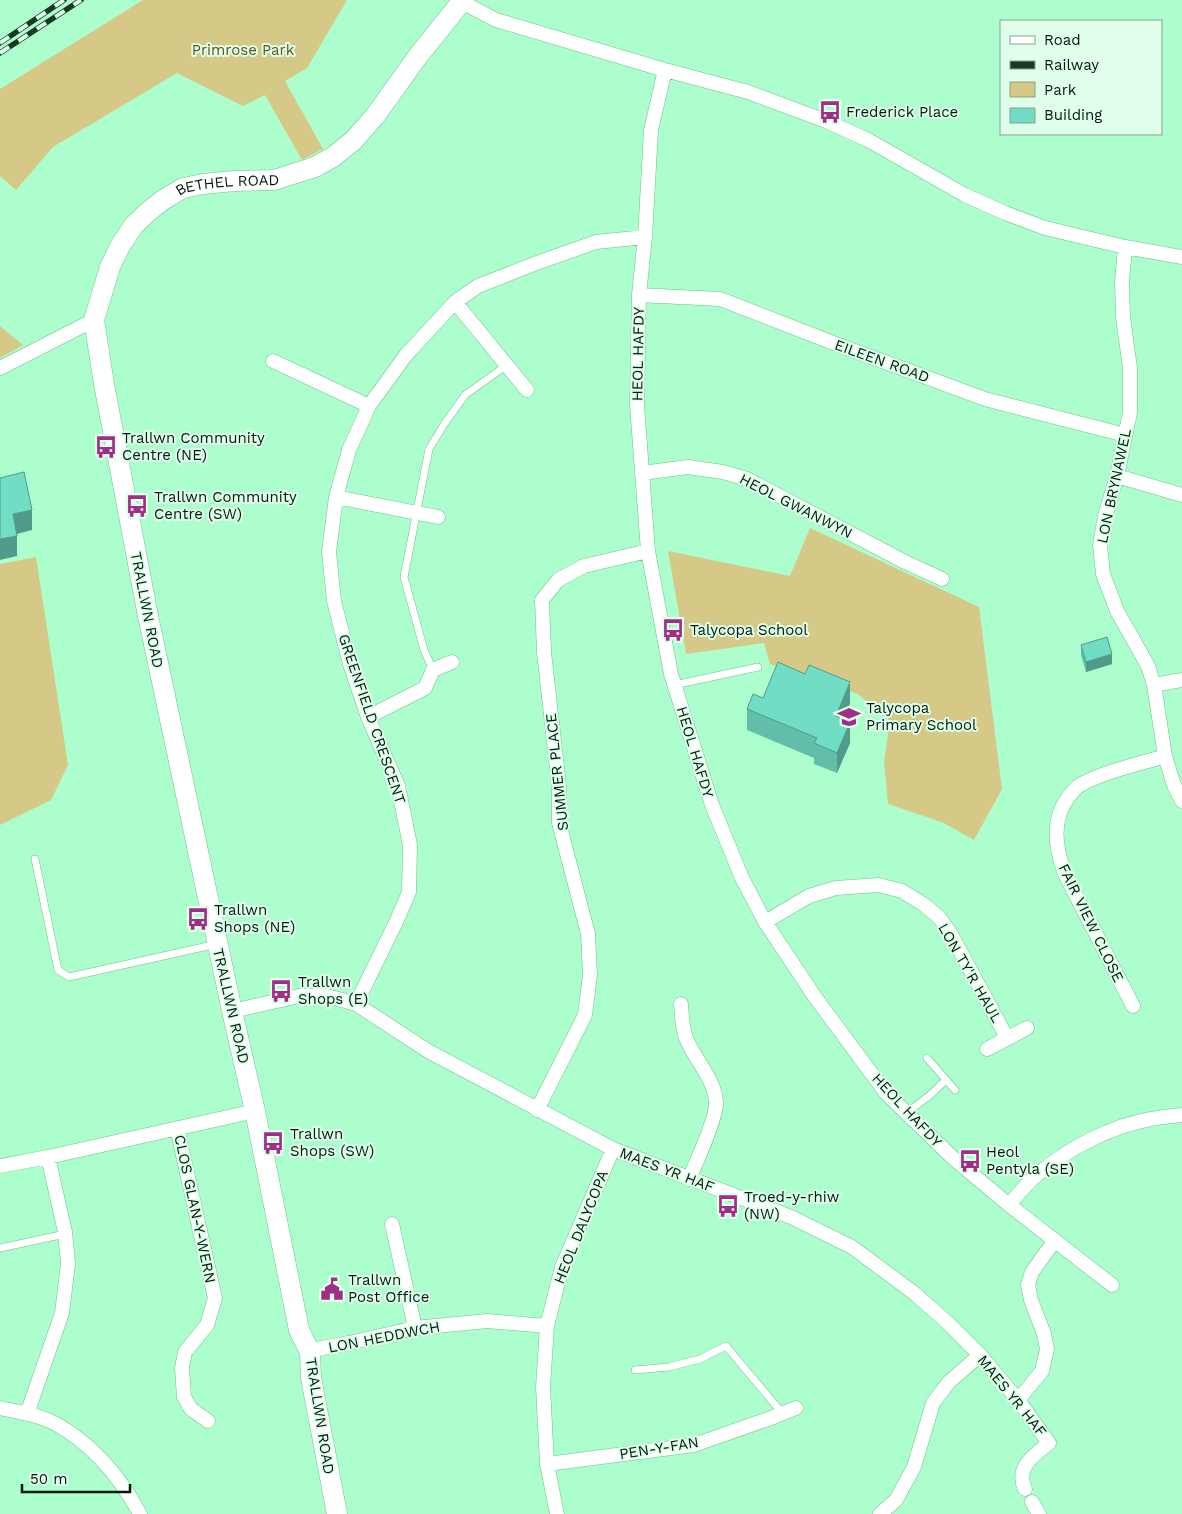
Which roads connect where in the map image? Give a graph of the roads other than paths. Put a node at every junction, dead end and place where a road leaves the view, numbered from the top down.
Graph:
1 (463, 1) edge
2 (665, 70) junction
3 (645, 237) junction
4 (1125, 247) junction
5 (1182, 257) edge
6 (639, 295) junction
7 (455, 302) junction
8 (94, 320) junction
9 (274, 361) dead end
10 (506, 365) junction
11 (0, 368) edge
12 (527, 390) dead end
13 (369, 406) junction
14 (1125, 435) junction
15 (642, 473) junction
16 (1117, 476) junction
17 (1182, 496) edge
18 (336, 497) junction
19 (416, 513) junction
20 (438, 517) dead end
21 (648, 551) junction
22 (942, 579) dead end
23 (452, 662) dead end
24 (758, 667) dead end
25 (433, 670) junction
26 (1182, 680) edge
27 (674, 684) junction
28 (1154, 685) junction
29 (368, 717) junction
30 (1165, 756) junction
31 (1182, 801) edge
32 (35, 859) dead end
33 (765, 922) junction
34 (218, 944) junction
35 (356, 1004) junction
36 (681, 1004) dead end
37 (1133, 1006) dead end
38 (232, 1011) junction
39 (1027, 1028) dead end
40 (1007, 1038) junction
41 (987, 1049) dead end
42 (927, 1058) dead end
43 (946, 1080) junction
44 (955, 1090) dead end
45 (537, 1110) junction
46 (255, 1111) junction
47 (906, 1113) junction
48 (1182, 1115) edge
49 (177, 1128) junction
50 (613, 1149) junction
51 (48, 1157) junction
52 (0, 1166) edge
53 (690, 1179) junction
54 (1009, 1205) junction
55 (392, 1224) dead end
56 (65, 1234) junction
57 (1055, 1240) junction
58 (0, 1248) edge
59 (1112, 1285) dead end
60 (547, 1326) junction
61 (415, 1328) junction
62 (310, 1352) junction
63 (980, 1355) junction
64 (635, 1370) dead end
65 (1018, 1400) junction
66 (0, 1408) edge
67 (796, 1408) dead end
68 (782, 1413) junction
69 (28, 1414) junction
70 (208, 1422) dead end
71 (548, 1464) junction
72 (1025, 1489) dead end
73 (140, 1514) edge
74 (337, 1514) edge
75 (557, 1514) edge
76 (880, 1514) edge

1 - 2 street
1 - 8 street, BETHEL ROAD
2 - 3 street, HEOL HAFDY
2 - 4 street
3 - 6 street, HEOL HAFDY
3 - 7 street, GREENFIELD CRESCENT
4 - 5 street
4 - 14 street, LON BRYNAWEL
6 - 14 street, EILEEN ROAD
6 - 15 street, HEOL HAFDY
7 - 10 street
7 - 13 street, GREENFIELD CRESCENT
8 - 11 street
8 - 34 street, TRALLWN ROAD
9 - 13 street
10 - 12 street
10 - 19 lane
13 - 18 street, GREENFIELD CRESCENT
14 - 16 street, LON BRYNAWEL
15 - 21 street, HEOL HAFDY
15 - 22 street, HEOL GWANWYN
16 - 17 street
16 - 28 street, LON BRYNAWEL
18 - 19 street
18 - 29 street, GREENFIELD CRESCENT
19 - 20 street
19 - 25 lane
21 - 27 street, HEOL HAFDY
21 - 45 street, SUMMER PLACE
23 - 25 street
24 - 27 lane
25 - 29 street
26 - 28 street
27 - 33 street, HEOL HAFDY
28 - 30 street, LON BRYNAWEL
29 - 35 street, GREENFIELD CRESCENT
30 - 31 street, LON BRYNAWEL
30 - 37 street, FAIR VIEW CLOSE
32 - 34 lane
33 - 40 street, LON TY'R HAUL
33 - 47 street, HEOL HAFDY
34 - 38 street, TRALLWN ROAD
35 - 38 street, MAES YR HAF
35 - 45 street, MAES YR HAF
36 - 53 street
38 - 46 street, TRALLWN ROAD
39 - 40 street, LON TY'R HAUL
40 - 41 street, LON TY'R HAUL
42 - 43 lane
43 - 44 lane
43 - 47 lane
45 - 50 street, MAES YR HAF
46 - 49 street
46 - 62 street, TRALLWN ROAD
47 - 54 street, HEOL HAFDY
48 - 54 street
49 - 51 street
49 - 70 street, CLOS GLAN-Y-WERN
50 - 53 street, MAES YR HAF
50 - 60 street, HEOL DALYCOPA
51 - 52 street
51 - 56 street
53 - 63 street, MAES YR HAF
54 - 57 street, HEOL HAFDY
55 - 61 street
56 - 58 lane
56 - 69 street
57 - 59 street, HEOL HAFDY
57 - 65 street
60 - 61 street, LON HEDDWCH
60 - 71 street, HEOL DALYCOPA
61 - 62 street, LON HEDDWCH
62 - 74 street, TRALLWN ROAD
63 - 65 street, MAES YR HAF
63 - 76 street
64 - 68 lane
65 - 72 street, MAES YR HAF
66 - 69 street
67 - 68 street, PEN-Y-FAN
68 - 71 street, PEN-Y-FAN
69 - 73 street
71 - 75 street, HEOL DALYCOPA

